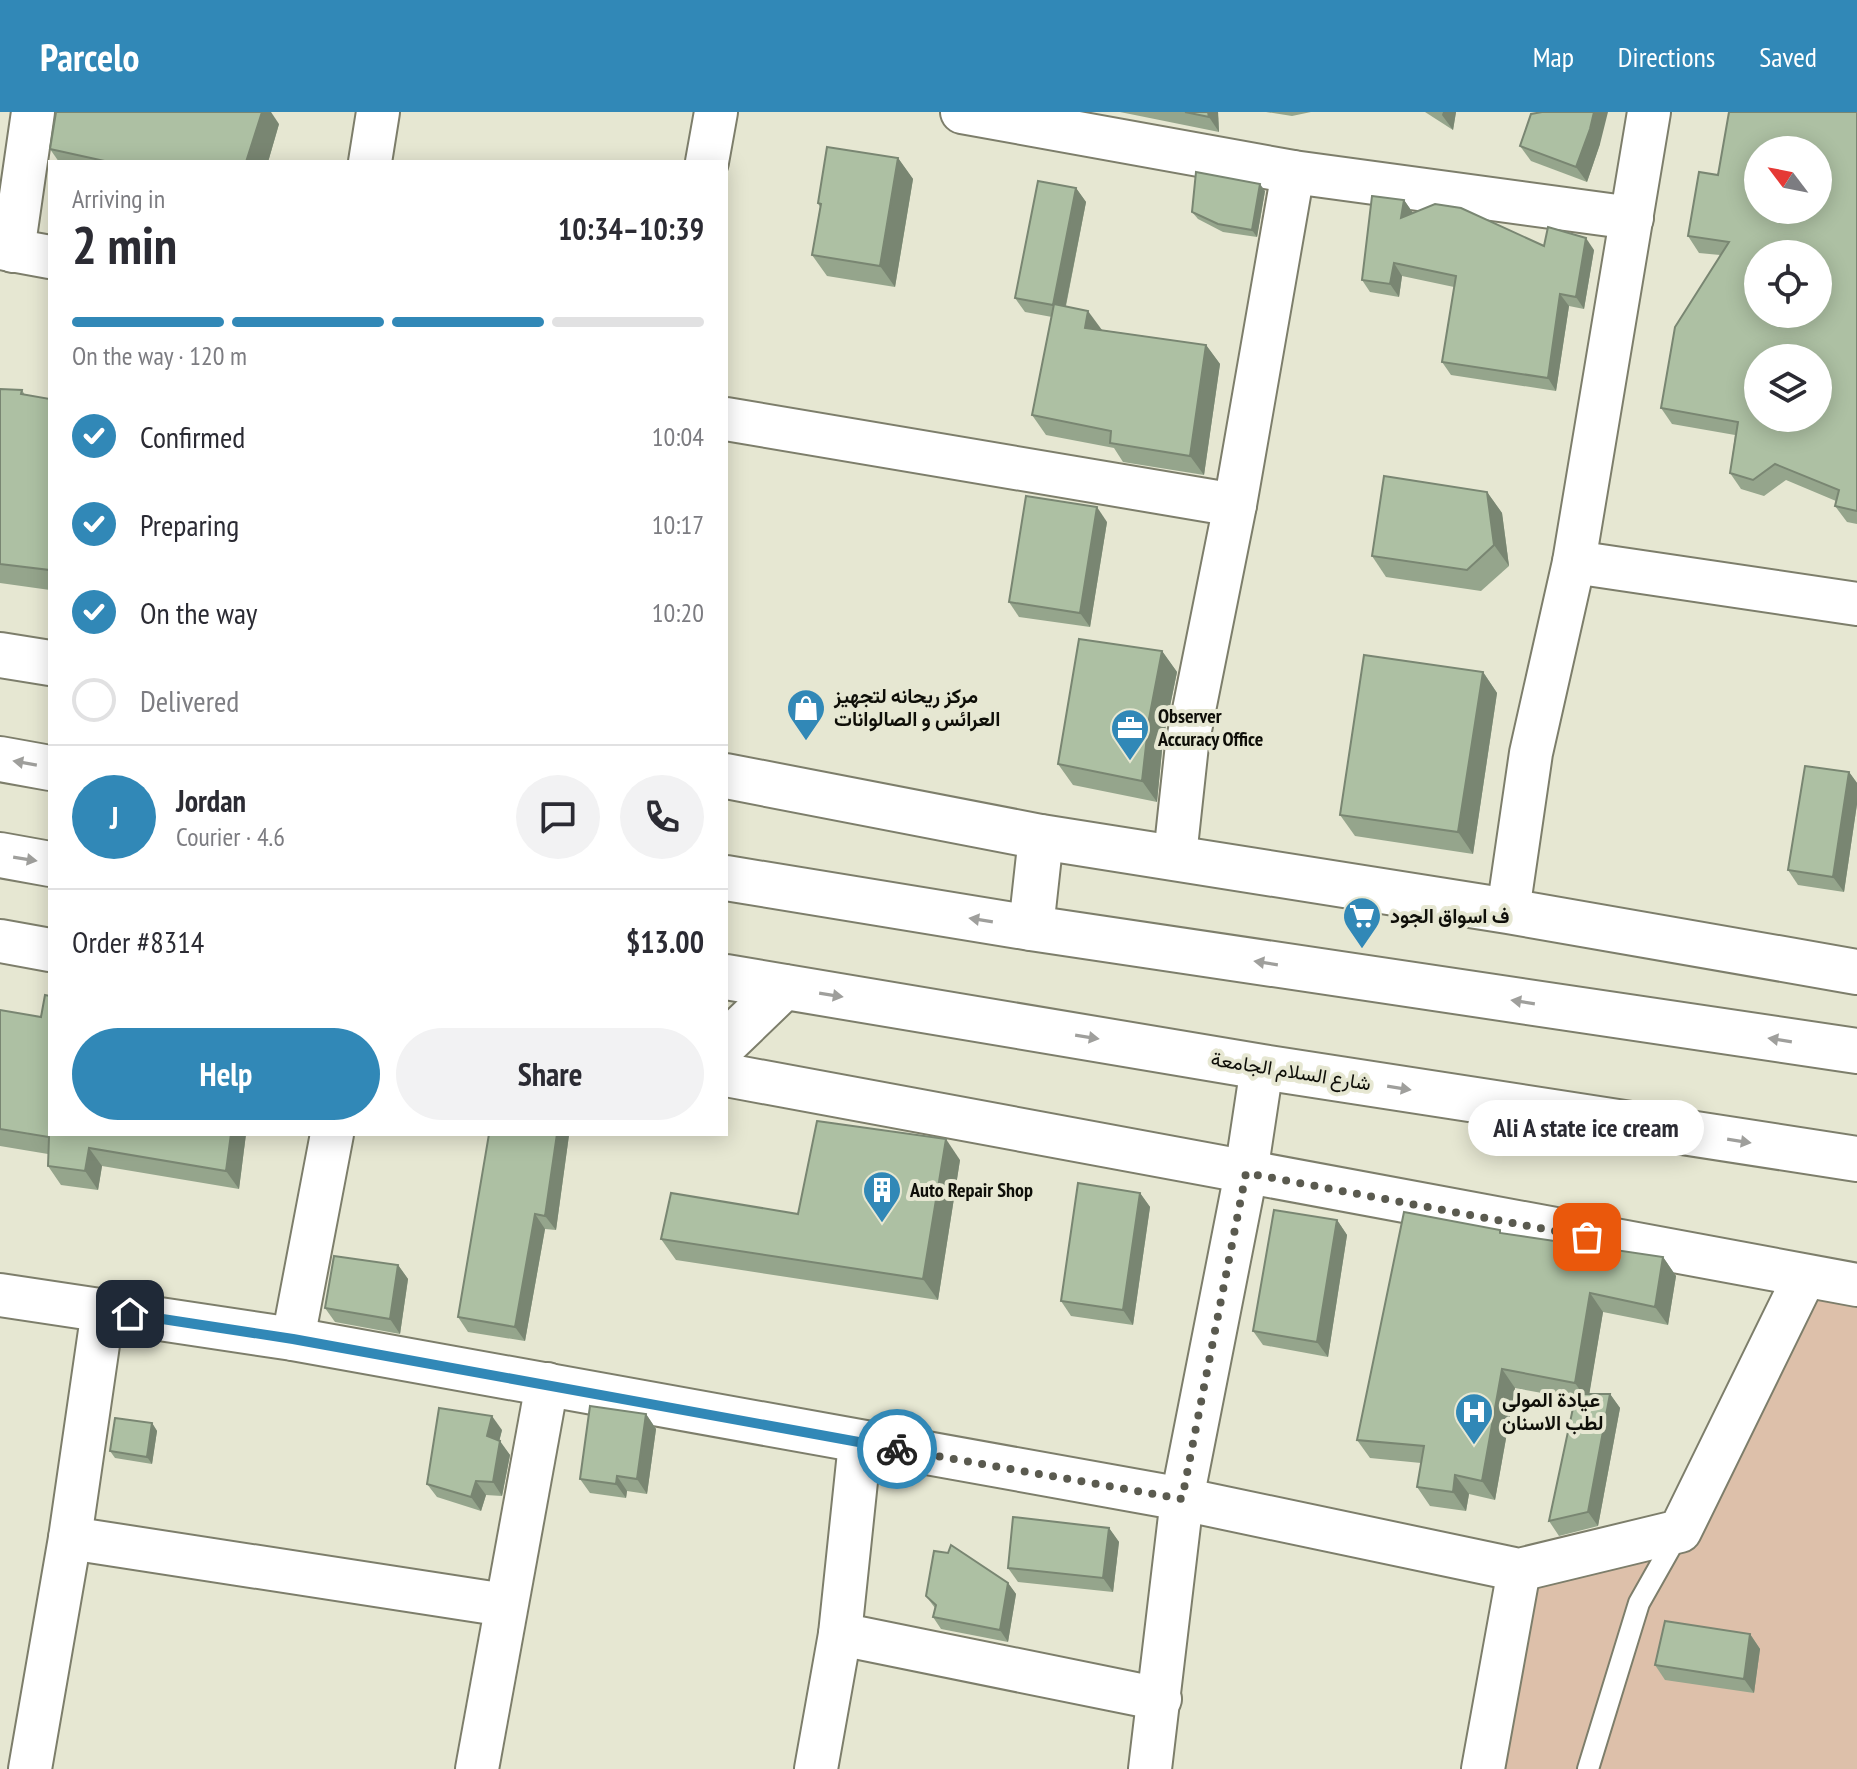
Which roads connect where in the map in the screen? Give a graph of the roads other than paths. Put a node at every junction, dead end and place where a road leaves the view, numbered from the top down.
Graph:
1 (33, 112) edge
2 (378, 112) edge
3 (716, 112) edge
4 (962, 112) edge
5 (1649, 112) edge
6 (1076, 123) edge
7 (370, 160) edge
8 (707, 160) edge
9 (1293, 172) junction
10 (1632, 218) junction
11 (21, 252) edge
12 (728, 419) edge
13 (1235, 505) junction
14 (1574, 562) junction
15 (1857, 604) edge
16 (0, 655) edge
17 (48, 663) edge
18 (0, 759) edge
19 (48, 768) edge
20 (728, 776) edge
21 (1041, 837) junction
22 (0, 855) edge
23 (1175, 856) junction
24 (48, 864) edge
25 (728, 878) edge
26 (1508, 911) junction
27 (1031, 928) junction
28 (0, 941) edge
29 (48, 950) edge
30 (1857, 972) edge
31 (728, 977) edge
32 (784, 987) junction
33 (728, 1041) edge
34 (1857, 1051) edge
35 (1262, 1067) junction
36 (728, 1075) edge
37 (332, 1136) edge
38 (1857, 1159) edge
39 (1246, 1173) junction
40 (1804, 1278) junction
41 (1857, 1285) edge
42 (0, 1295) edge
43 (103, 1310) junction
44 (293, 1339) junction
45 (547, 1384) junction
46 (860, 1443) junction
47 (1182, 1499) junction
48 (1680, 1531) junction
49 (70, 1538) junction
50 (1519, 1570) junction
51 (505, 1605) junction
52 (840, 1634) junction
53 (1160, 1699) junction
54 (30, 1769) edge
55 (477, 1769) edge
56 (816, 1769) edge
57 (1150, 1769) edge
58 (1483, 1769) edge
59 (1588, 1769) edge

1 - 11 street
2 - 7 street
3 - 8 street
4 - 6 street
5 - 10 street
6 - 9 street
9 - 10 street
9 - 13 street
10 - 14 street
12 - 13 street
13 - 23 street
14 - 15 street
14 - 26 street
16 - 17 main road
19 -> 18 main road
20 - 21 main road
21 - 23 main road
21 - 27 main road
22 -> 24 main road
23 - 26 main road
27 -> 25 main road
26 - 30 main road
34 -> 27 main road
28 - 29 street
31 - 32 main road, شارع السلام الجامعة
32 - 33 main road
32 -> 35 main road, شارع السلام الجامعة
35 -> 38 main road, شارع السلام الجامعة
35 - 39 street
36 - 39 street
37 - 44 street
39 - 40 street
39 - 47 street
40 - 41 street
40 - 48 street
42 - 43 street
43 - 44 street
43 - 49 street
44 - 45 street
45 - 46 street
45 - 51 street
46 - 47 street
46 - 52 street
47 - 50 street
47 - 53 street
48 - 50 street
48 - 59 lane
49 - 51 street
49 - 54 street
50 - 58 street
51 - 55 street
52 - 53 street
52 - 56 street
53 - 57 street

